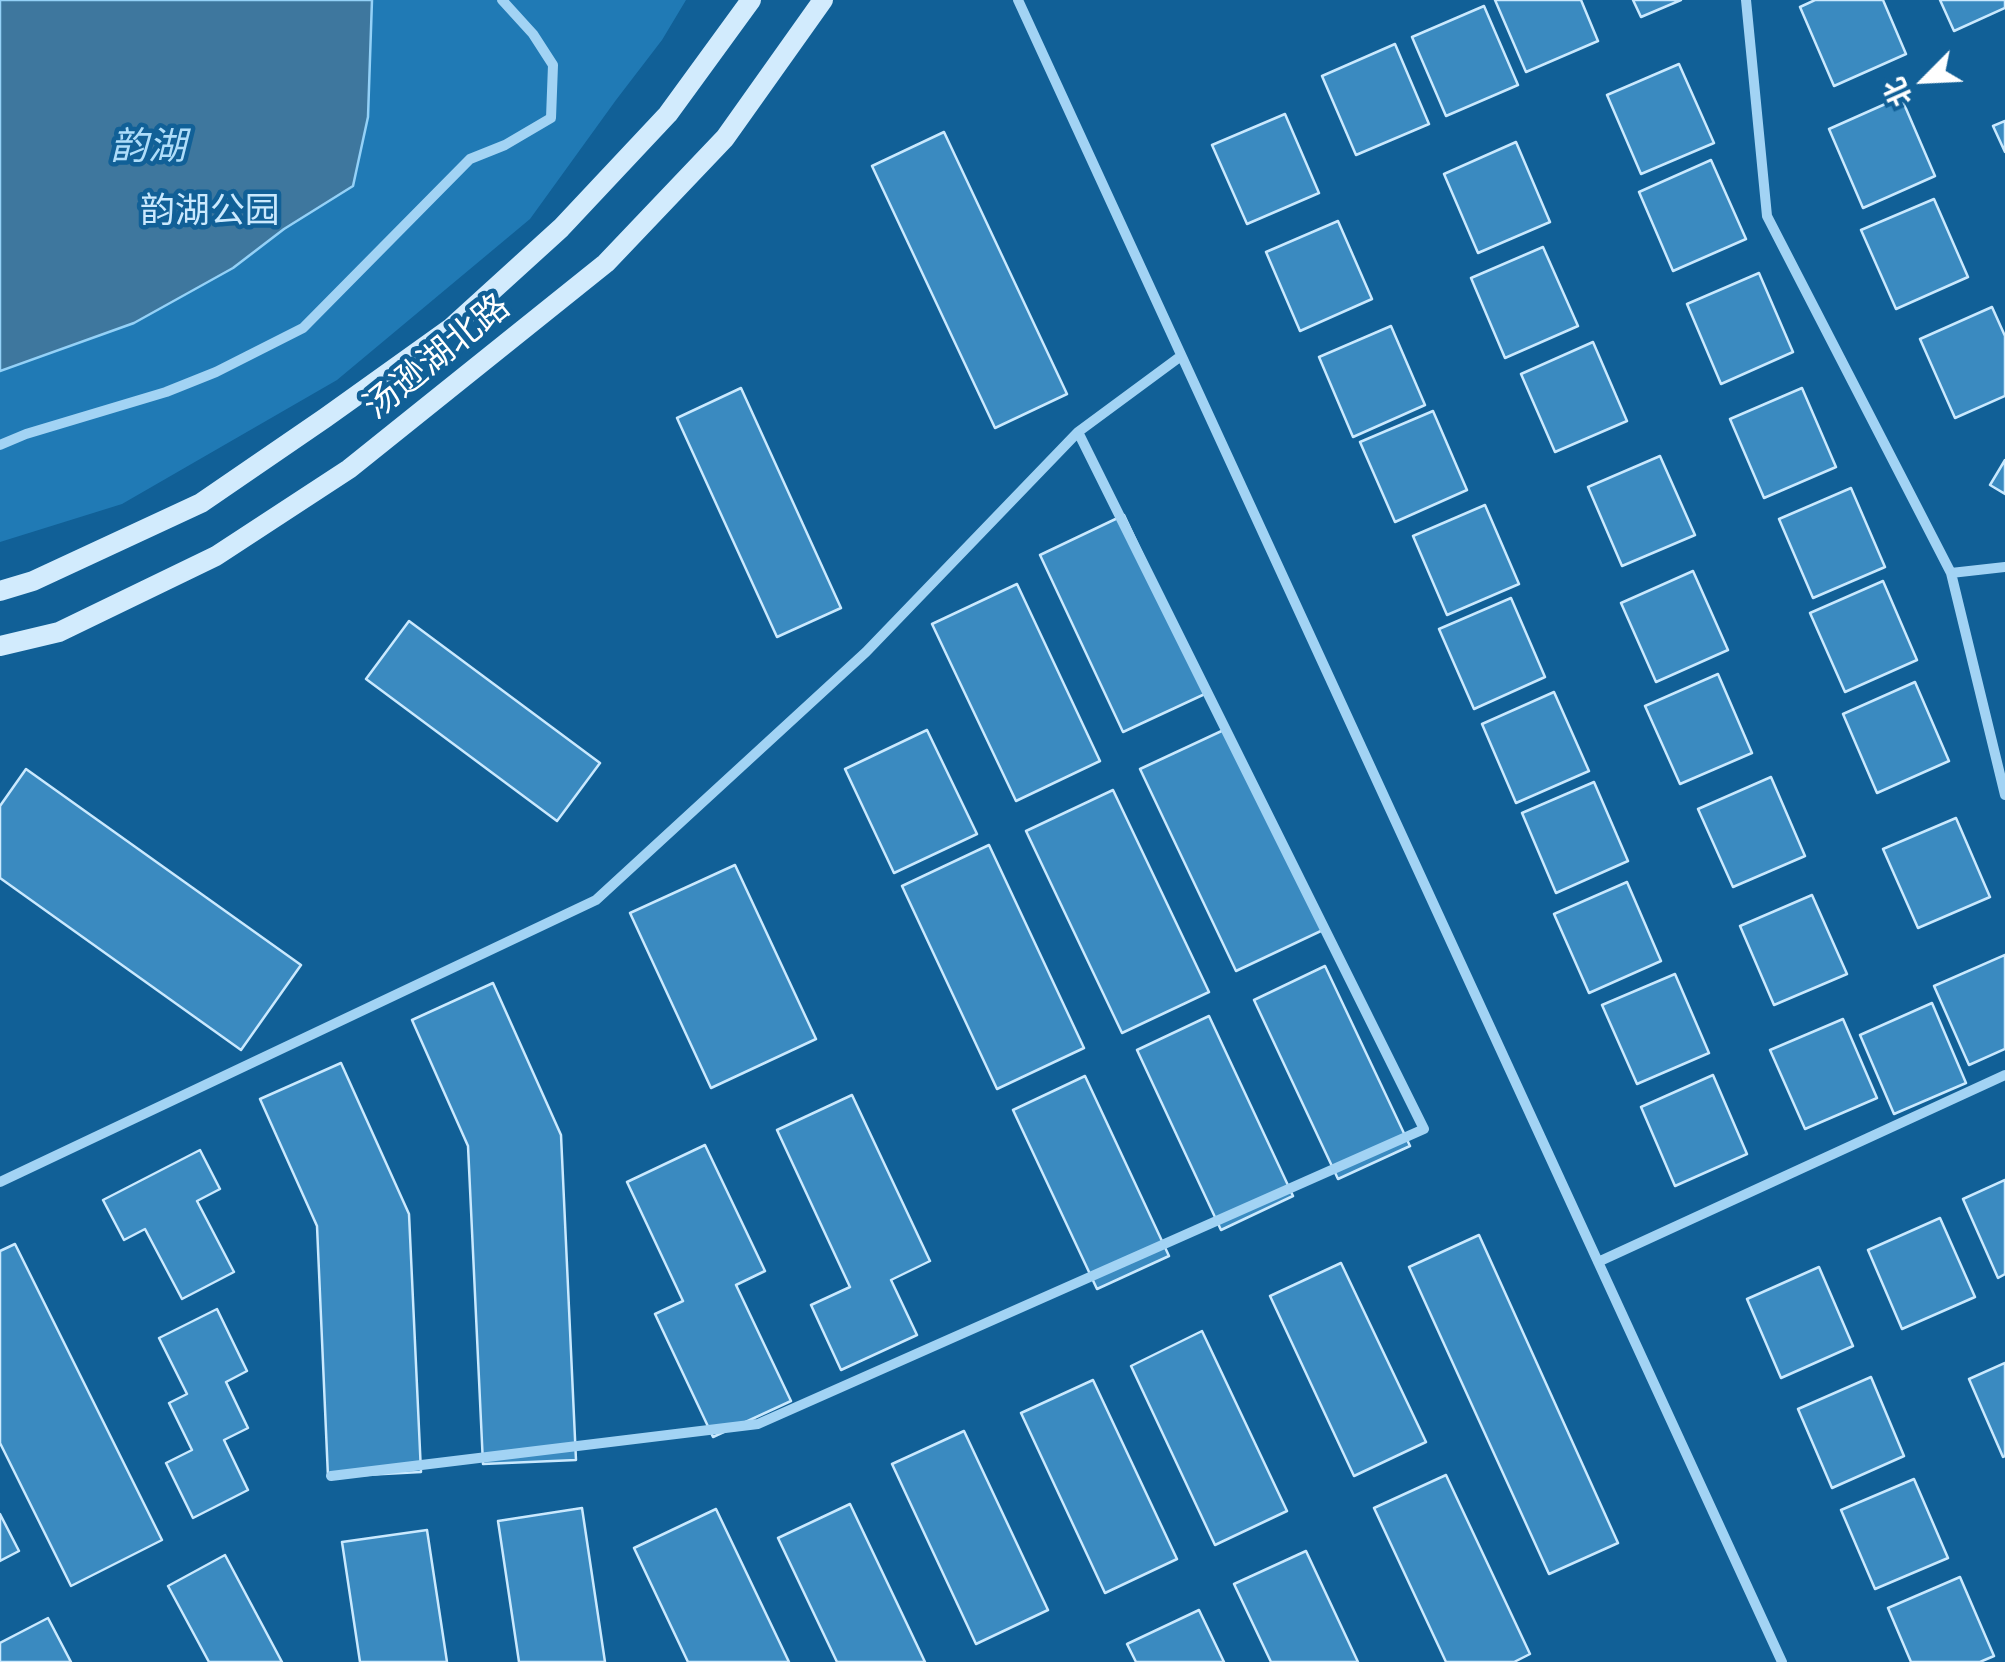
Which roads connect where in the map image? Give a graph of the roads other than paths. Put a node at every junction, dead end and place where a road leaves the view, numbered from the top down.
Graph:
1 (502, 0) edge
2 (750, 0) edge
3 (824, 0) edge
4 (1018, 0) edge
5 (1746, 0) edge
6 (1182, 356) junction
7 (1078, 432) junction
8 (0, 446) edge
9 (2005, 567) edge
10 (1950, 573) junction
11 (0, 591) edge
12 (0, 646) edge
13 (2005, 795) edge
14 (2005, 1076) edge
15 (0, 1182) edge
16 (1598, 1262) junction
17 (331, 1476) dead end
18 (1782, 1662) edge

1 - 8 street
2 - 11 street, 汤逊湖北路
3 - 12 street, 汤逊湖北路
4 - 6 street
5 - 10 street
6 - 7 street
6 - 16 street
7 - 15 street
7 - 17 street
9 - 10 street
10 - 13 street
14 - 16 street
16 - 18 street

